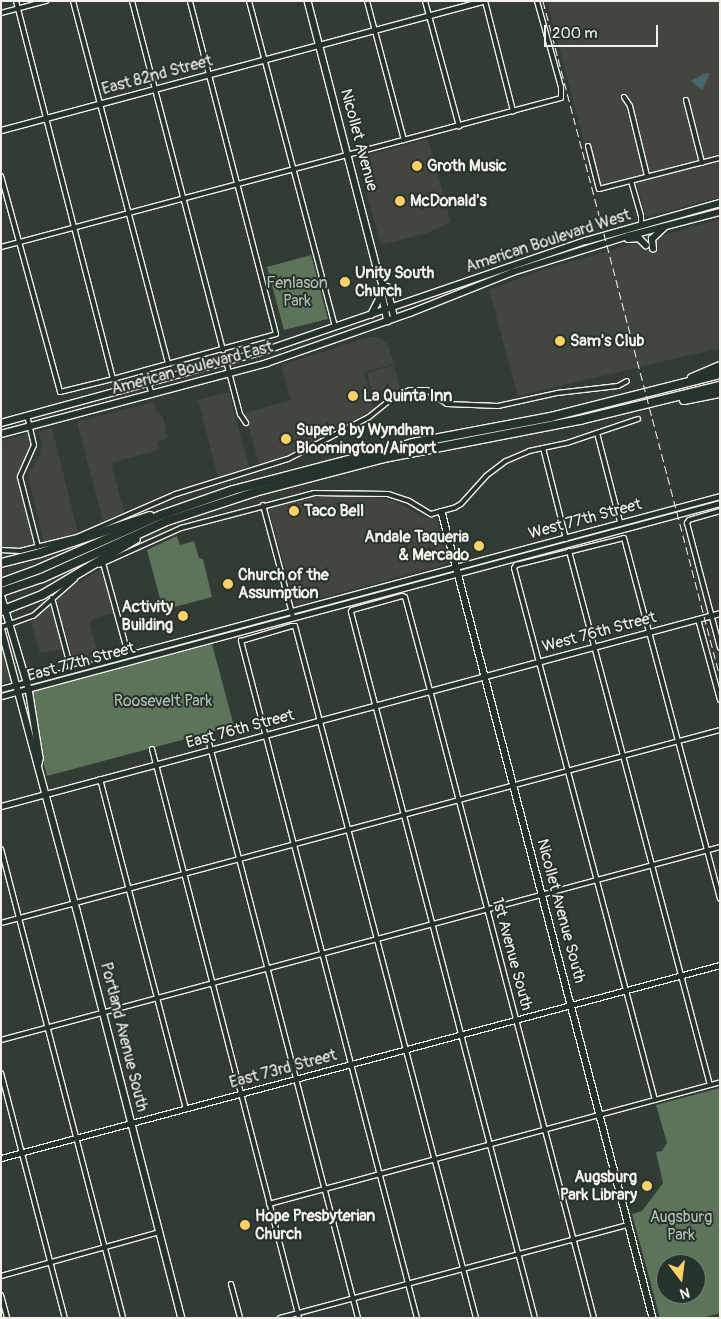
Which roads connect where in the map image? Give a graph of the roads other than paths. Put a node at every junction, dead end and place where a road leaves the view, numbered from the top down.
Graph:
1 (16, 1) edge
2 (46, 1) edge
3 (73, 1) edge
4 (132, 1) edge
5 (190, 1) edge
6 (249, 1) edge
7 (308, 1) edge
8 (367, 1) edge
9 (425, 1) edge
10 (484, 1) edge
11 (537, 1) edge
12 (18, 9) junction
13 (1, 13) edge
14 (429, 16) junction
15 (374, 30) junction
16 (320, 45) junction
17 (264, 60) junction
18 (209, 74) junction
19 (154, 89) junction
20 (624, 96) dead end
21 (686, 100) dead end
22 (100, 104) junction
23 (513, 111) junction
24 (46, 118) junction
25 (458, 126) junction
26 (1, 130) edge
27 (404, 140) junction
28 (588, 146) dead end
29 (349, 155) junction
30 (720, 158) edge
31 (702, 163) junction
32 (293, 170) junction
33 (1, 176) edge
34 (647, 176) junction
35 (631, 181) junction
36 (238, 184) junction
37 (183, 199) junction
38 (720, 203) edge
39 (720, 212) edge
40 (129, 213) junction
41 (644, 225) junction
42 (668, 226) junction
43 (74, 228) junction
44 (613, 240) junction
45 (19, 242) junction
46 (646, 245) dead end
47 (1, 247) edge
48 (653, 249) dead end
49 (383, 285) junction
50 (456, 286) junction
51 (382, 293) junction
52 (459, 294) junction
53 (392, 307) junction
54 (386, 310) junction
55 (371, 315) junction
56 (395, 318) junction
57 (388, 320) junction
58 (335, 327) junction
59 (312, 335) junction
60 (316, 346) junction
61 (223, 350) junction
62 (226, 361) junction
63 (168, 364) junction
64 (720, 366) edge
65 (144, 371) junction
66 (229, 373) junction
67 (720, 374) edge
68 (113, 379) junction
69 (627, 381) dead end
70 (148, 383) junction
71 (720, 386) edge
72 (658, 392) junction
73 (720, 393) edge
74 (152, 394) junction
75 (669, 400) junction
76 (68, 404) junction
77 (54, 408) junction
78 (27, 415) junction
79 (70, 415) junction
80 (56, 419) junction
81 (638, 419) dead end
82 (1, 423) edge
83 (246, 423) dead end
84 (30, 426) junction
85 (597, 433) junction
86 (1, 434) edge
87 (543, 448) junction
88 (720, 496) edge
89 (720, 503) edge
90 (263, 505) junction
91 (176, 509) junction
92 (720, 511) edge
93 (442, 512) junction
94 (167, 521) junction
95 (620, 522) junction
96 (566, 537) junction
97 (567, 544) junction
98 (38, 547) junction
99 (1, 550) edge
100 (569, 551) junction
101 (1, 562) edge
102 (103, 563) junction
103 (456, 567) junction
104 (458, 574) junction
105 (1, 583) edge
106 (395, 583) junction
107 (1, 593) edge
108 (52, 598) junction
109 (353, 601) junction
110 (3, 611) edge
111 (291, 611) junction
112 (720, 613) edge
113 (711, 615) junction
114 (293, 617) junction
115 (698, 619) junction
116 (10, 625) junction
117 (1, 627) edge
118 (649, 632) junction
119 (594, 646) junction
120 (720, 648) edge
121 (128, 654) junction
122 (539, 661) junction
123 (71, 669) junction
124 (484, 676) junction
125 (26, 682) junction
126 (18, 684) junction
127 (1, 689) edge
128 (28, 689) junction
129 (430, 690) junction
130 (19, 692) junction
131 (1, 696) edge
132 (720, 700) edge
133 (374, 705) junction
134 (320, 720) junction
135 (720, 730) edge
136 (206, 735) dead end
137 (265, 735) junction
138 (678, 741) junction
139 (152, 748) dead end
140 (211, 750) junction
141 (623, 756) junction
142 (39, 764) junction
143 (156, 764) junction
144 (568, 771) junction
145 (100, 779) junction
146 (513, 785) junction
147 (46, 794) junction
148 (458, 800) junction
149 (1, 806) edge
150 (404, 815) junction
151 (349, 829) junction
152 (294, 844) junction
153 (720, 847) edge
154 (1, 849) edge
155 (707, 850) junction
156 (239, 859) junction
157 (652, 865) junction
158 (184, 874) junction
159 (597, 880) junction
160 (129, 888) junction
161 (542, 895) junction
162 (720, 898) edge
163 (76, 904) junction
164 (487, 909) junction
165 (19, 918) junction
166 (1, 923) edge
167 (432, 924) junction
168 (378, 939) junction
169 (323, 954) junction
170 (720, 965) edge
171 (268, 968) junction
172 (681, 976) junction
173 (213, 983) junction
174 (626, 990) junction
175 (158, 998) junction
176 (571, 1005) junction
177 (104, 1012) junction
178 (516, 1020) junction
179 (48, 1028) junction
180 (462, 1034) junction
181 (1, 1040) edge
182 (406, 1049) junction
183 (351, 1064) junction
184 (1, 1073) edge
185 (296, 1078) junction
186 (720, 1082) edge
187 (710, 1085) junction
188 (241, 1093) junction
189 (655, 1100) junction
190 (186, 1108) junction
191 (600, 1115) junction
192 (131, 1122) junction
193 (545, 1130) junction
194 (76, 1137) junction
195 (489, 1144) junction
196 (22, 1152) junction
197 (1, 1158) edge
198 (435, 1159) junction
199 (380, 1174) junction
200 (325, 1189) junction
201 (269, 1204) junction
202 (628, 1225) junction
203 (160, 1232) junction
204 (574, 1239) junction
205 (104, 1247) junction
206 (518, 1254) junction
207 (50, 1262) junction
208 (463, 1269) junction
209 (1, 1276) edge
210 (231, 1284) dead end
211 (408, 1284) junction
212 (1, 1295) edge
213 (353, 1298) junction
214 (298, 1315) edge
215 (7, 1318) edge
216 (65, 1318) edge
217 (123, 1318) edge
218 (182, 1318) edge
219 (240, 1318) edge
220 (280, 1318) edge
221 (358, 1318) edge
222 (416, 1318) edge
223 (476, 1318) edge
224 (535, 1318) edge
225 (594, 1318) edge
226 (653, 1318) edge

1 - 12 street
2 - 12 street
3 - 22 street
4 - 19 street
5 - 18 street
6 - 17 street
7 - 16 main road, Nicollet Avenue
8 - 15 street
9 - 14 street
10 - 14 street, East 82nd Street
10 - 23 street
11 - 23 street
12 - 13 street
12 - 24 street
14 - 15 street, East 82nd Street
14 - 25 street
15 - 16 street, East 82nd Street
15 - 27 street
16 - 17 street, East 82nd Street
16 - 29 main road, Nicollet Avenue
17 - 18 street, East 82nd Street
17 - 32 street
18 - 19 street, East 82nd Street
18 - 36 street
19 - 22 street, East 82nd Street
19 - 37 street
20 - 34 street
21 - 31 street
22 - 24 street, East 82nd Street
22 - 40 street
23 - 25 street
24 - 26 street, East 82nd Street
24 - 43 street
25 - 27 street
27 - 29 street
28 - 35 street
29 - 32 street
29 - 49 main road, Nicollet Avenue
30 - 31 street
31 - 34 street
32 - 36 street
32 - 58 street
33 - 45 street
34 - 35 street
35 - 41 street
36 - 37 street
36 - 61 street
37 - 40 street
37 - 61 street
38 - 41 main road, American Boulevard West
39 - 42 main road, American Boulevard West
40 - 43 street
40 - 63 street
41 - 50 main road, American Boulevard West
42 - 44 main road, American Boulevard West
42 - 48 main road
43 - 45 street
43 - 68 street
44 - 46 main road
44 - 52 main road, American Boulevard West
45 - 47 street
45 - 68 street
49 - 51 main road, Nicollet Avenue
49 - 53 main road, Nicollet Avenue
50 - 52 main road
50 - 53 main road, American Boulevard West
51 - 54 main road, Nicollet Avenue
51 - 55 main road
52 - 56 main road, American Boulevard West
53 - 54 main road, American Boulevard West
53 - 56 main road, Nicollet Avenue
54 - 55 main road, American Boulevard East
54 - 57 main road
55 - 58 main road, American Boulevard East
56 - 57 main road, American Boulevard West
57 - 60 main road, American Boulevard East
58 - 59 main road, American Boulevard East
59 - 60 main road
59 - 62 main road, American Boulevard East
60 - 66 main road, American Boulevard East
61 - 63 street
62 - 66 street
62 - 70 main road, American Boulevard East
63 - 65 street
64 - 72 highway
65 - 68 street
65 - 70 street
66 - 74 main road, American Boulevard East
66 - 83 street
67 - 72 highway
69 - 98 street
70 - 74 street
70 - 76 main road, American Boulevard East
71 - 75 highway
72 - 91 highway
73 - 75 highway
74 - 79 main road, American Boulevard East
75 - 94 highway
76 - 77 main road, American Boulevard East
76 - 79 main road
77 - 78 main road, American Boulevard East
77 - 80 main road
78 - 82 main road, American Boulevard East
78 - 84 street
79 - 80 main road, American Boulevard East
80 - 84 main road, American Boulevard East
81 - 85 street
84 - 86 main road, American Boulevard East
84 - 98 street
85 - 87 street
85 - 95 street
87 - 93 street
87 - 96 street
88 - 95 street, West 77th Street
89 - 97 street, West 77th Street
90 - 93 street
90 - 102 street
90 - 111 street
91 - 101 highway
91 - 105 highway
92 - 113 street
93 - 103 main road, Nicollet Avenue South
94 - 107 highway
94 - 110 highway
95 - 96 street, West 77th Street
96 - 97 street
96 - 103 street, West 77th Street
97 - 104 street, West 77th Street
98 - 99 street
100 - 118 street
100 - 119 street
100 - 122 street
102 - 108 street
102 - 121 street
103 - 104 main road, Nicollet Avenue South
103 - 106 street, East 77th Street
104 - 109 street, East 77th Street
104 - 124 main road, Nicollet Avenue South
106 - 109 street
106 - 111 street, East 77th Street
107 - 110 main road, Portland Avenue South
108 - 116 street
108 - 123 street
109 - 114 street, East 77th Street
110 - 116 main road, Portland Avenue South
111 - 114 street
111 - 121 street, East 77th Street
112 - 113 street, West 76th Street
113 - 115 street, West 76th Street
113 - 120 street
114 - 128 street, East 77th Street
115 - 118 street, West 76th Street
115 - 132 street
116 - 117 street
116 - 125 main road, Portland Avenue South
117 - 126 main road, Portland Avenue South
118 - 119 street, West 76th Street
118 - 138 street
119 - 122 street, West 76th Street
119 - 141 street
121 - 123 street, East 77th Street
122 - 124 street, West 76th Street
122 - 144 street
123 - 125 street, East 77th Street
124 - 129 street, East 76th Street
124 - 146 main road, Nicollet Avenue South
125 - 126 street, East 77th Street
125 - 128 main road, Portland Avenue South
126 - 127 street, East 77th Street
126 - 130 main road, Portland Avenue South
128 - 130 street, East 77th Street
128 - 142 main road, Portland Avenue South
129 - 133 street, East 76th Street
129 - 133 street, 1st Avenue South
129 - 148 street, 1st Avenue South
130 - 131 street, East 77th Street
130 - 142 main road, Portland Avenue South
133 - 134 street, East 76th Street
133 - 150 street
134 - 137 street, East 76th Street
134 - 137 street
134 - 151 street
135 - 138 street
136 - 140 street
137 - 140 street, East 76th Street
137 - 152 street
138 - 141 street
138 - 155 street
139 - 143 street
140 - 143 street, East 76th Street
140 - 156 street
141 - 144 street
141 - 157 street
142 - 147 main road, Portland Avenue South
143 - 145 street, East 76th Street
143 - 158 street
144 - 146 street
144 - 159 street
145 - 147 street, East 76th Street
145 - 160 street
146 - 148 street
146 - 161 main road, Nicollet Avenue South
147 - 149 street, East 76th Street
147 - 163 main road, Portland Avenue South
148 - 150 street
148 - 164 street, 1st Avenue South
150 - 151 street
150 - 167 street
151 - 152 street
151 - 168 street
152 - 156 street
152 - 169 street
153 - 155 street
154 - 165 street
155 - 157 street
155 - 162 street
156 - 158 street
156 - 171 street
157 - 159 street
157 - 172 street
158 - 160 street
158 - 173 street
159 - 161 street
159 - 174 street
160 - 163 street
160 - 175 street
161 - 164 street
161 - 176 main road, Nicollet Avenue South
163 - 165 street
163 - 177 main road, Portland Avenue South
164 - 167 street
164 - 178 street, 1st Avenue South
165 - 166 street
165 - 179 street
167 - 168 street
167 - 180 street
168 - 169 street
168 - 182 street
169 - 171 street
169 - 183 street
170 - 172 street, East 73rd Street
171 - 173 street
171 - 185 street
172 - 174 street, East 73rd Street
172 - 187 street
173 - 175 street
173 - 188 street
174 - 176 street, East 73rd Street
174 - 189 street
175 - 177 street
175 - 190 street
176 - 178 street, East 73rd Street
176 - 191 main road, Nicollet Avenue South
177 - 179 street
177 - 192 main road, Portland Avenue South
178 - 180 street, East 73rd Street
178 - 193 street, 1st Avenue South
179 - 181 street
179 - 194 street
180 - 182 street, East 73rd Street
180 - 195 street
182 - 183 street, East 73rd Street
182 - 198 street
183 - 185 street, East 73rd Street
183 - 199 street
184 - 196 street
185 - 188 street, East 73rd Street
185 - 200 street
186 - 187 street
187 - 189 street
188 - 190 street, East 73rd Street
188 - 201 street
189 - 191 street
190 - 192 street, East 73rd Street
191 - 193 street
191 - 202 main road, Nicollet Avenue South
192 - 194 street, East 73rd Street
192 - 203 main road, Portland Avenue South
193 - 195 street
193 - 204 street, 1st Avenue South
194 - 196 street, East 73rd Street
194 - 205 street
195 - 198 street
195 - 206 street
196 - 197 street, East 73rd Street
196 - 207 street
198 - 199 street
198 - 208 street
199 - 200 street
199 - 211 street
200 - 201 street
200 - 213 street
201 - 214 street
202 - 204 street
202 - 226 main road, Nicollet Avenue South
203 - 205 street
203 - 218 main road, Portland Avenue South
204 - 206 street
204 - 225 street, 1st Avenue South
205 - 207 street
205 - 217 street
206 - 208 street
206 - 224 street
207 - 209 street
207 - 216 street
208 - 211 street
208 - 223 street
210 - 219 street
211 - 213 street
211 - 222 street
212 - 215 street
213 - 214 street
213 - 221 street
214 - 220 street

